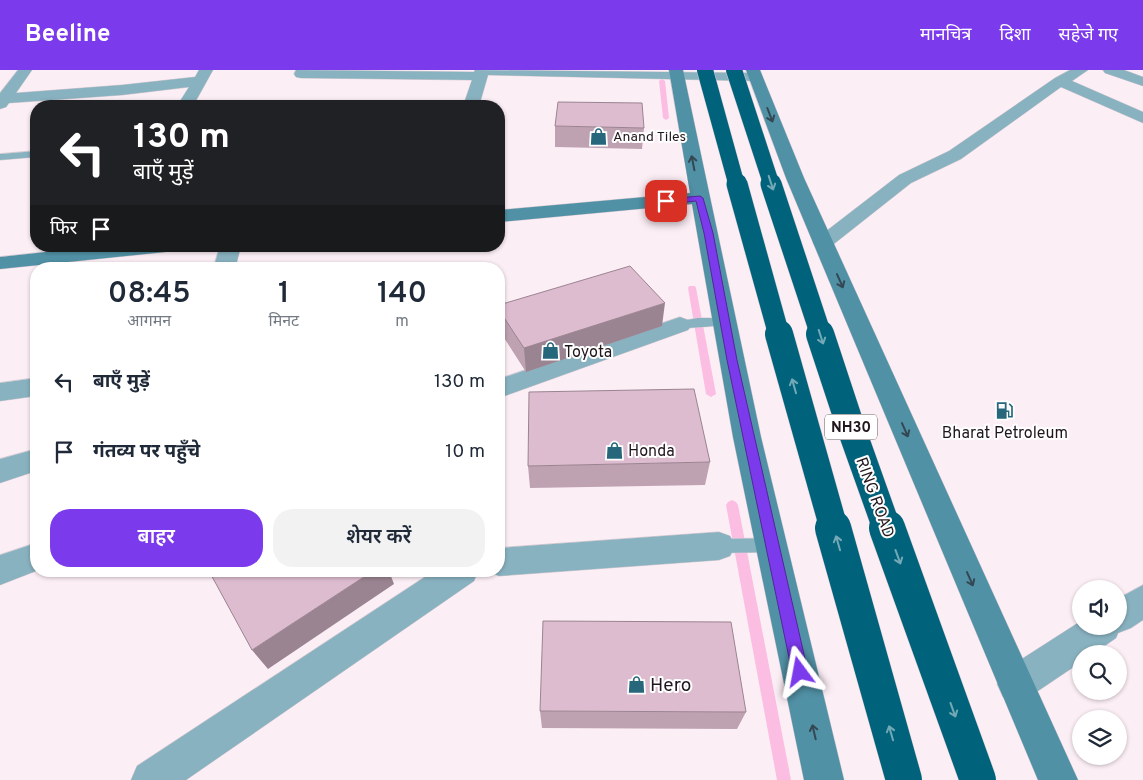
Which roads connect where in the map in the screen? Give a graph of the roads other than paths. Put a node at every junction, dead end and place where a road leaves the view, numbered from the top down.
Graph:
1 (25, 70) edge
2 (303, 70) edge
3 (704, 70) edge
4 (1081, 70) edge
5 (1110, 70) edge
6 (747, 72) edge
7 (481, 73) edge
8 (676, 73) edge
9 (203, 75) edge
10 (1060, 81) junction
11 (1143, 82) edge
12 (1, 100) edge
13 (189, 100) edge
14 (473, 100) edge
15 (1143, 118) edge
16 (30, 154) edge
17 (0, 157) edge
18 (692, 199) junction
19 (505, 215) edge
20 (823, 243) junction
21 (107, 252) edge
22 (0, 263) edge
23 (701, 323) junction
24 (505, 387) edge
25 (30, 388) edge
26 (0, 392) edge
27 (30, 462) edge
28 (0, 471) edge
29 (772, 545) junction
30 (730, 546) joint
31 (30, 559) edge
32 (505, 562) edge
33 (0, 570) edge
34 (453, 577) edge
35 (1143, 601) edge
36 (1127, 612) edge
37 (1090, 635) edge
38 (1016, 684) junction
39 (151, 780) edge
40 (824, 780) edge
41 (904, 780) edge
42 (978, 780) edge
43 (1058, 780) edge

1 - 12 street
2 - 7 street
41 -> 3 highway, NH30, bridge
4 - 10 street
5 - 11 street
6 - 8 street
6 -> 20 street
6 -> 42 highway, RING ROAD / NH30, bridge
7 - 8 street
7 - 14 street
18 -> 8 street
9 - 12 street
9 - 13 street
10 - 15 street
10 - 20 street
16 - 17 lane
18 - 19 street
18 - 23 street
20 -> 38 street
21 - 22 street
23 - 24 street
23 - 29 street
25 - 26 street
27 - 28 street
29 - 30 lane
40 -> 29 street
30 - 32 street
31 - 33 street
34 - 39 street
35 - 36 street
37 - 38 street
38 - 43 street

